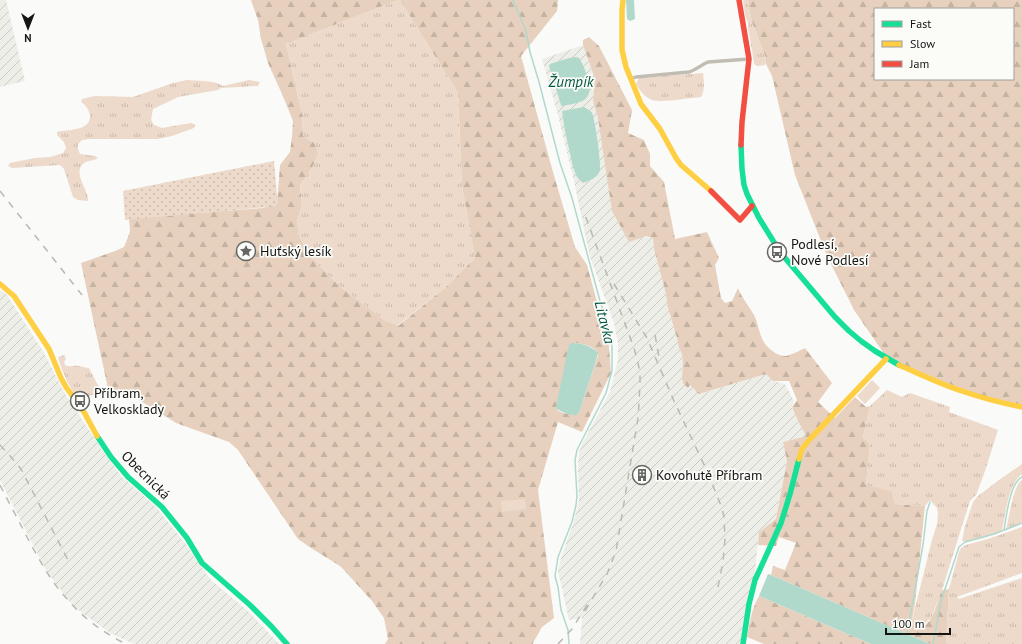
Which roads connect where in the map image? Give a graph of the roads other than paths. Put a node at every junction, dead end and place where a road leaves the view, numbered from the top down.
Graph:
1 (623, 0) edge
2 (740, 0) edge
3 (749, 59) junction
4 (631, 78) junction
5 (752, 206) junction
6 (0, 284) edge
7 (886, 359) junction
8 (1022, 407) edge
9 (287, 644) edge
10 (743, 644) edge

1 - 4 street
2 - 3 street
3 - 4 street
3 - 5 street
4 - 5 street
5 - 7 street
6 - 9 street, Obecnická
7 - 8 street
7 - 10 street

